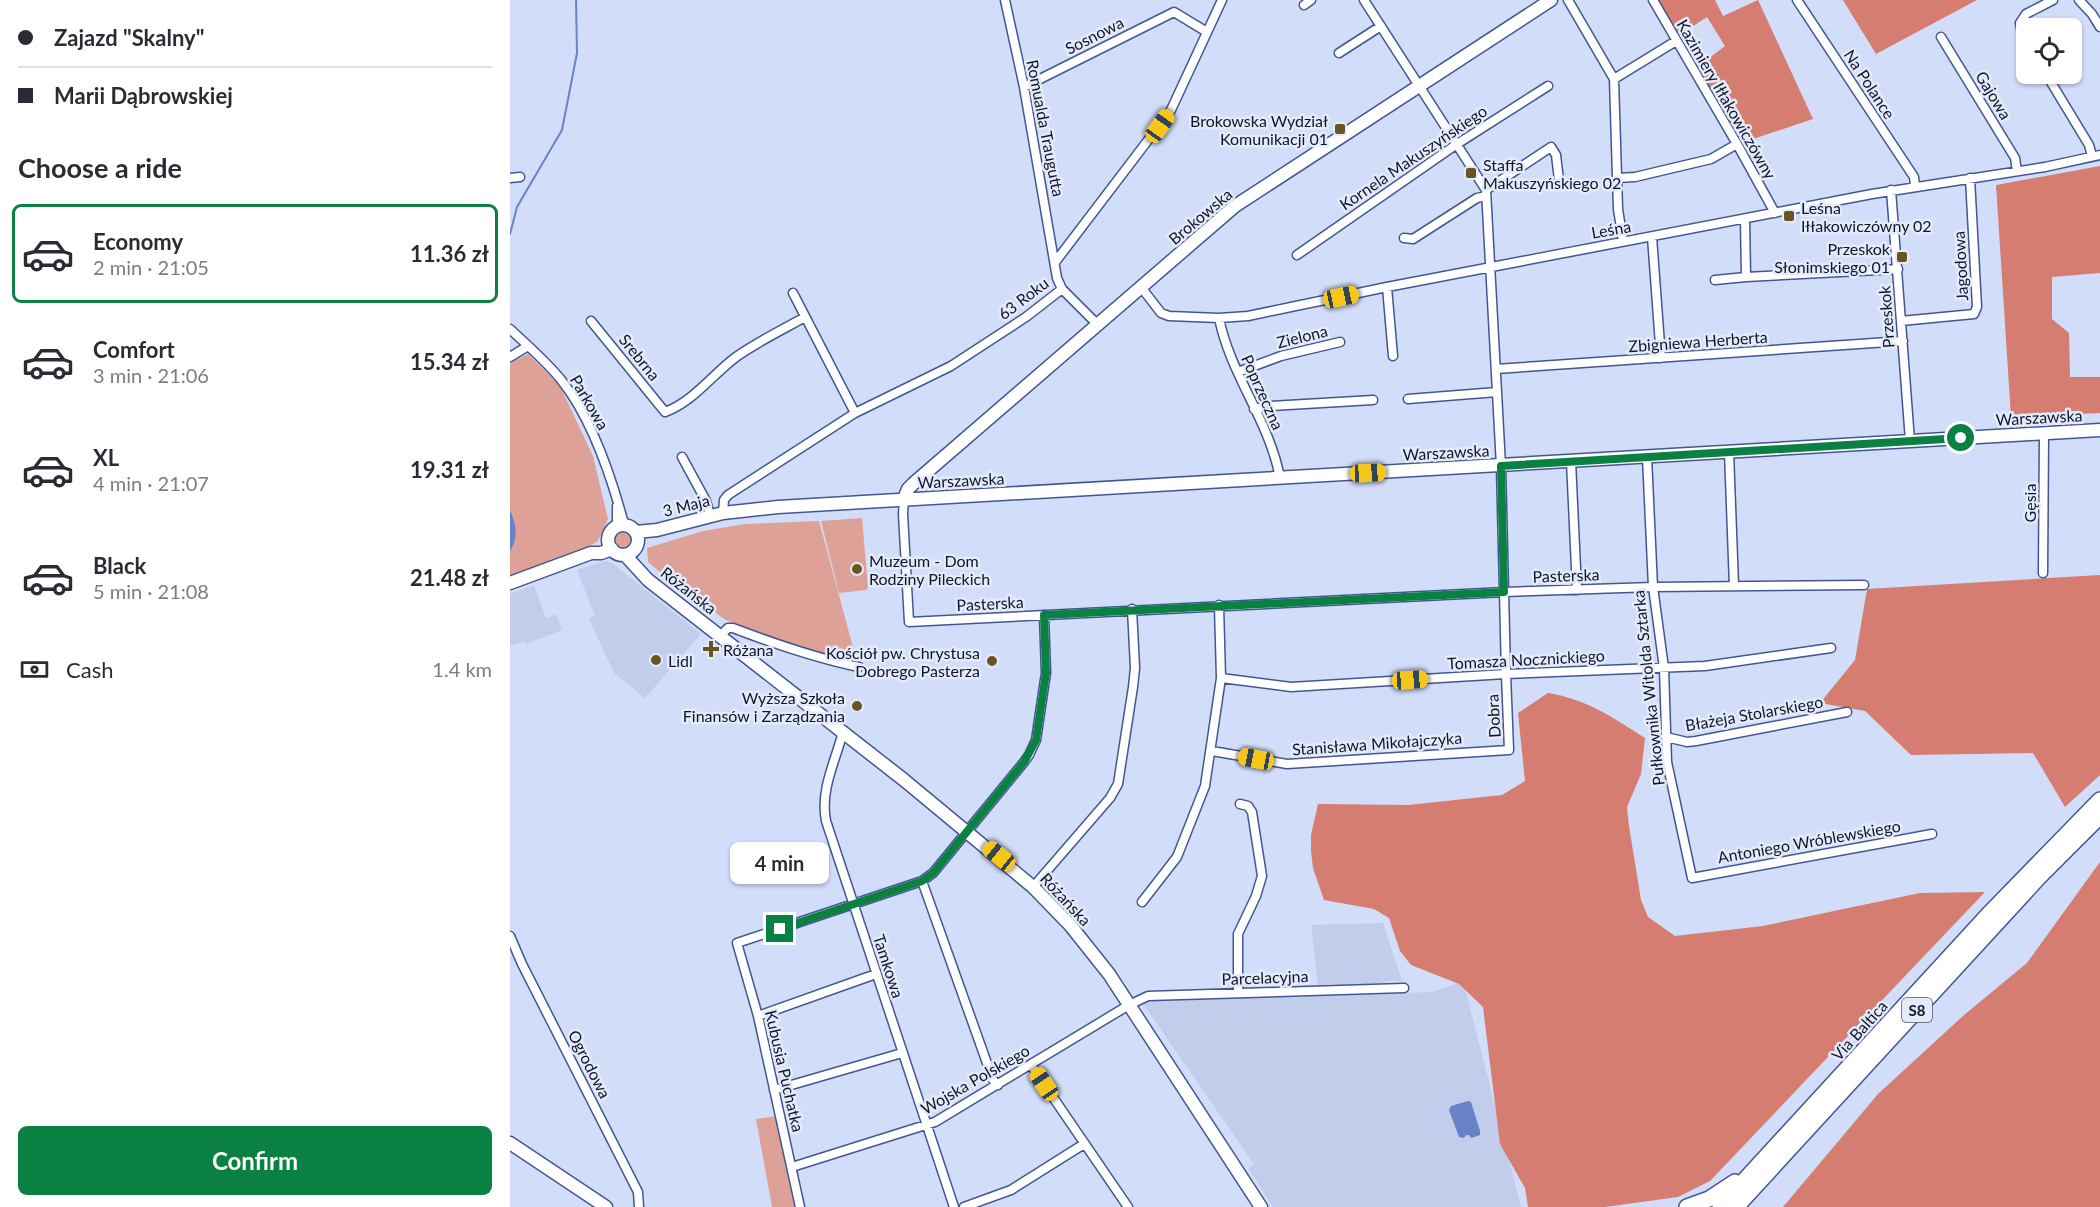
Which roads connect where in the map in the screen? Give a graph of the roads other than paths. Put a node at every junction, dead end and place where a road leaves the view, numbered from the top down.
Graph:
1 (1005, 0) edge
2 (1222, 0) edge
3 (1364, 0) edge
4 (1551, 0) edge
5 (1568, 0) edge
6 (1653, 0) edge
7 (1797, 0) edge
8 (2053, 0) edge
9 (2079, 0) edge
10 (2023, 18) edge
11 (1381, 26) junction
12 (2100, 27) edge
13 (1207, 32) junction
14 (1941, 37) dead end
15 (1676, 41) junction
16 (1339, 53) dead end
17 (1614, 79) junction
18 (2052, 84) edge
19 (1420, 85) junction
20 (1548, 86) dead end
21 (1024, 87) junction
22 (1458, 144) junction
23 (1737, 144) junction
24 (2096, 155) edge
25 (2018, 171) junction
26 (520, 177) dead end
27 (510, 178) edge
28 (1617, 178) junction
29 (1971, 178) junction
30 (1559, 180) dead end
31 (1915, 186) junction
32 (1891, 190) junction
33 (1486, 193) junction
34 (1775, 213) junction
35 (1745, 219) junction
36 (1652, 237) junction
37 (1404, 238) dead end
38 (1623, 241) junction
39 (1297, 255) dead end
40 (1056, 261) junction
41 (1489, 268) junction
42 (1898, 269) junction
43 (1746, 277) junction
44 (1715, 280) dead end
45 (1141, 287) junction
46 (1387, 287) junction
47 (1062, 289) junction
48 (793, 293) dead end
49 (805, 318) junction
50 (1219, 318) junction
51 (591, 321) dead end
52 (1901, 321) junction
53 (1097, 324) junction
54 (510, 329) edge
55 (1340, 342) dead end
56 (1903, 342) junction
57 (528, 346) junction
58 (1394, 356) dead end
59 (510, 357) edge
60 (1661, 358) junction
61 (1496, 369) junction
62 (1238, 372) junction
63 (1497, 392) junction
64 (1408, 399) dead end
65 (1373, 400) dead end
66 (1254, 409) junction
67 (855, 413) junction
68 (2100, 430) edge
69 (2043, 433) junction
70 (1910, 441) junction
71 (1730, 452) junction
72 (682, 457) dead end
73 (1647, 457) junction
74 (1571, 461) junction
75 (1501, 466) junction
76 (1280, 478) junction
77 (904, 499) junction
78 (723, 513) junction
79 (710, 515) junction
80 (620, 525) junction
81 (637, 536) junction
82 (610, 545) junction
83 (628, 553) junction
84 (2043, 573) dead end
85 (510, 583) edge
86 (1734, 585) junction
87 (1864, 585) dead end
88 (1653, 586) junction
89 (1577, 590) junction
90 (1504, 592) junction
91 (1218, 605) junction
92 (1132, 609) junction
93 (1044, 615) junction
94 (720, 636) junction
95 (1831, 648) dead end
96 (859, 667) dead end
97 (1664, 668) junction
98 (1506, 674) junction
99 (1221, 678) junction
100 (1847, 712) dead end
101 (843, 732) junction
102 (1666, 737) junction
103 (1509, 750) joint
104 (1212, 751) junction
105 (2100, 800) edge
106 (1240, 804) dead end
107 (2100, 816) edge
108 (967, 830) junction
109 (1932, 834) dead end
110 (1692, 878) joint
111 (922, 881) junction
112 (1034, 887) junction
113 (1142, 902) dead end
114 (853, 904) junction
115 (510, 936) edge
116 (876, 974) junction
117 (1404, 988) dead end
118 (1238, 993) junction
119 (1129, 1005) junction
120 (758, 1016) junction
121 (902, 1053) junction
122 (1031, 1065) junction
123 (998, 1085) junction
124 (774, 1090) junction
125 (927, 1126) junction
126 (510, 1143) edge
127 (1084, 1144) junction
128 (1763, 1161) junction
129 (792, 1167) junction
130 (601, 1206) edge
131 (639, 1207) edge
132 (800, 1207) edge
133 (954, 1207) edge
134 (964, 1207) edge
135 (1128, 1207) edge
136 (1261, 1207) edge
137 (1687, 1207) edge
138 (1720, 1207) edge
139 (1736, 1207) edge

1 - 21 street, Romualda Traugutta
2 - 13 street, 63 Roku
3 - 11 street
4 - 19 street, Brokowska
5 - 17 street
6 - 15 street, Kazimiery Iłłakowiczówny
7 - 31 street, Na Polance
8 - 10 street
9 - 12 street
11 - 16 street
11 - 19 street
13 - 21 street, Sosnowa
13 - 40 street, 63 Roku
14 - 25 street, Gajowa
15 - 17 street
15 - 23 street, Kazimiery Iłłakowiczówny
17 - 28 street
18 - 24 street
19 - 22 street
19 - 45 street, Brokowska
20 - 22 street, Kornela Makuszyńskiego
21 - 40 street, Romualda Traugutta
22 - 33 street
22 - 39 street, Kornela Makuszyńskiego
23 - 28 street
23 - 34 street, Kazimiery Iłłakowiczówny
24 - 25 street, Leśna
25 - 29 street, Leśna
26 - 27 street
28 - 38 street
29 - 31 street, Leśna
29 - 52 street, Jagodowa
30 - 33 street
31 - 32 street, Leśna
32 - 34 street, Leśna
32 - 42 street, Przeskok
33 - 37 street
33 - 41 street, Dobra
34 - 35 street, Leśna
35 - 36 street, Leśna
35 - 43 street
36 - 38 street, Leśna
36 - 60 street
38 - 41 street, Leśna
40 - 47 street, 63 Roku
41 - 46 street, Leśna
41 - 61 street, Dobra
42 - 43 street
42 - 52 street, Przeskok
43 - 44 street
45 - 50 street, Leśna
45 - 53 street, Brokowska
46 - 50 street, Leśna
46 - 58 street
47 - 53 street
47 - 67 street, 63 Roku
48 - 49 street
49 - 51 street, Srebrna
49 - 67 street
50 - 62 street, Poprzeczna
52 - 56 street, Przeskok
53 - 77 street, Brokowska
54 - 57 street, Parkowa
55 - 62 street, Zielona
56 - 60 street, Zbigniewa Herberta
56 - 70 street, Przeskok
57 - 59 street
57 - 80 street, Parkowa
60 - 61 street, Zbigniewa Herberta
61 - 63 street, Dobra
62 - 66 street, Poprzeczna
63 - 64 street
63 - 75 street, Dobra
65 - 66 street
66 - 76 street, Poprzeczna
67 - 78 street, 63 Roku
68 - 69 street, Warszawska
69 - 70 street, Warszawska
69 - 84 street, Gęsia
70 - 71 street, Warszawska
71 - 73 street, Warszawska
71 - 86 street
72 - 79 street
73 - 74 street, Warszawska
73 - 88 street, Pułkownika Witolda Sztarka
74 - 75 street, Warszawska
74 - 89 street
75 - 76 street, Warszawska
75 - 90 street, Dobra
76 - 77 street, Warszawska
77 - 78 street, Warszawska
77 - 93 street, Pasterska
78 - 79 street, 3 Maja
79 - 81 street, 3 Maja
80 - 81 street
80 - 82 street
81 - 83 street
82 - 83 street
82 - 85 street
83 - 94 street, Różańska
86 - 87 street, Pasterska
86 - 88 street, Pasterska
88 - 89 street, Pasterska
88 - 97 street, Pułkownika Witolda Sztarka
89 - 90 street, Pasterska
90 - 91 street, Pasterska
90 - 98 street, Dobra
91 - 92 street, Pasterska
91 - 99 street
92 - 93 street, Pasterska
92 - 112 street
93 - 108 street
94 - 96 street
94 - 101 street, Różańska
95 - 97 street, Tomasza Nocznickiego
97 - 98 street, Tomasza Nocznickiego
97 - 102 street, Pułkownika Witolda Sztarka
98 - 99 street, Tomasza Nocznickiego
98 - 103 street, Dobra
99 - 104 street
100 - 102 street, Błażeja Stolarskiego
101 - 108 street, Różańska
101 - 114 street, Tamkowa
102 - 110 street, Pułkownika Witolda Sztarka
103 - 104 street, Stanisława Mikołajczyka
104 - 113 street
105 - 128 highway, Via Baltica / S8
106 - 118 street
107 - 139 highway, Via Baltica / S8
108 - 111 street
108 - 112 street, Różańska
109 - 110 street, Antoniego Wróblewskiego
111 - 114 street
111 - 123 street
112 - 119 street, Różańska
114 - 116 street, Tamkowa
114 - 120 street, Kubusia Puchatka
115 - 131 street, Ogrodowa
116 - 120 street
116 - 121 street, Tamkowa
117 - 118 street, Parcelacyjna
118 - 119 street, Parcelacyjna
119 - 122 street, Wojska Polskiego
119 - 136 street, Różańska
120 - 124 street, Kubusia Puchatka
121 - 124 street
121 - 125 street, Tamkowa
122 - 123 street, Wojska Polskiego
122 - 127 street
123 - 125 street, Wojska Polskiego
124 - 129 street, Kubusia Puchatka
125 - 129 street, Wojska Polskiego
125 - 133 street, Tamkowa
126 - 130 street
127 - 134 street
127 - 135 street
128 - 137 highway
128 - 138 highway, Via Baltica / S8
129 - 132 street, Kubusia Puchatka

